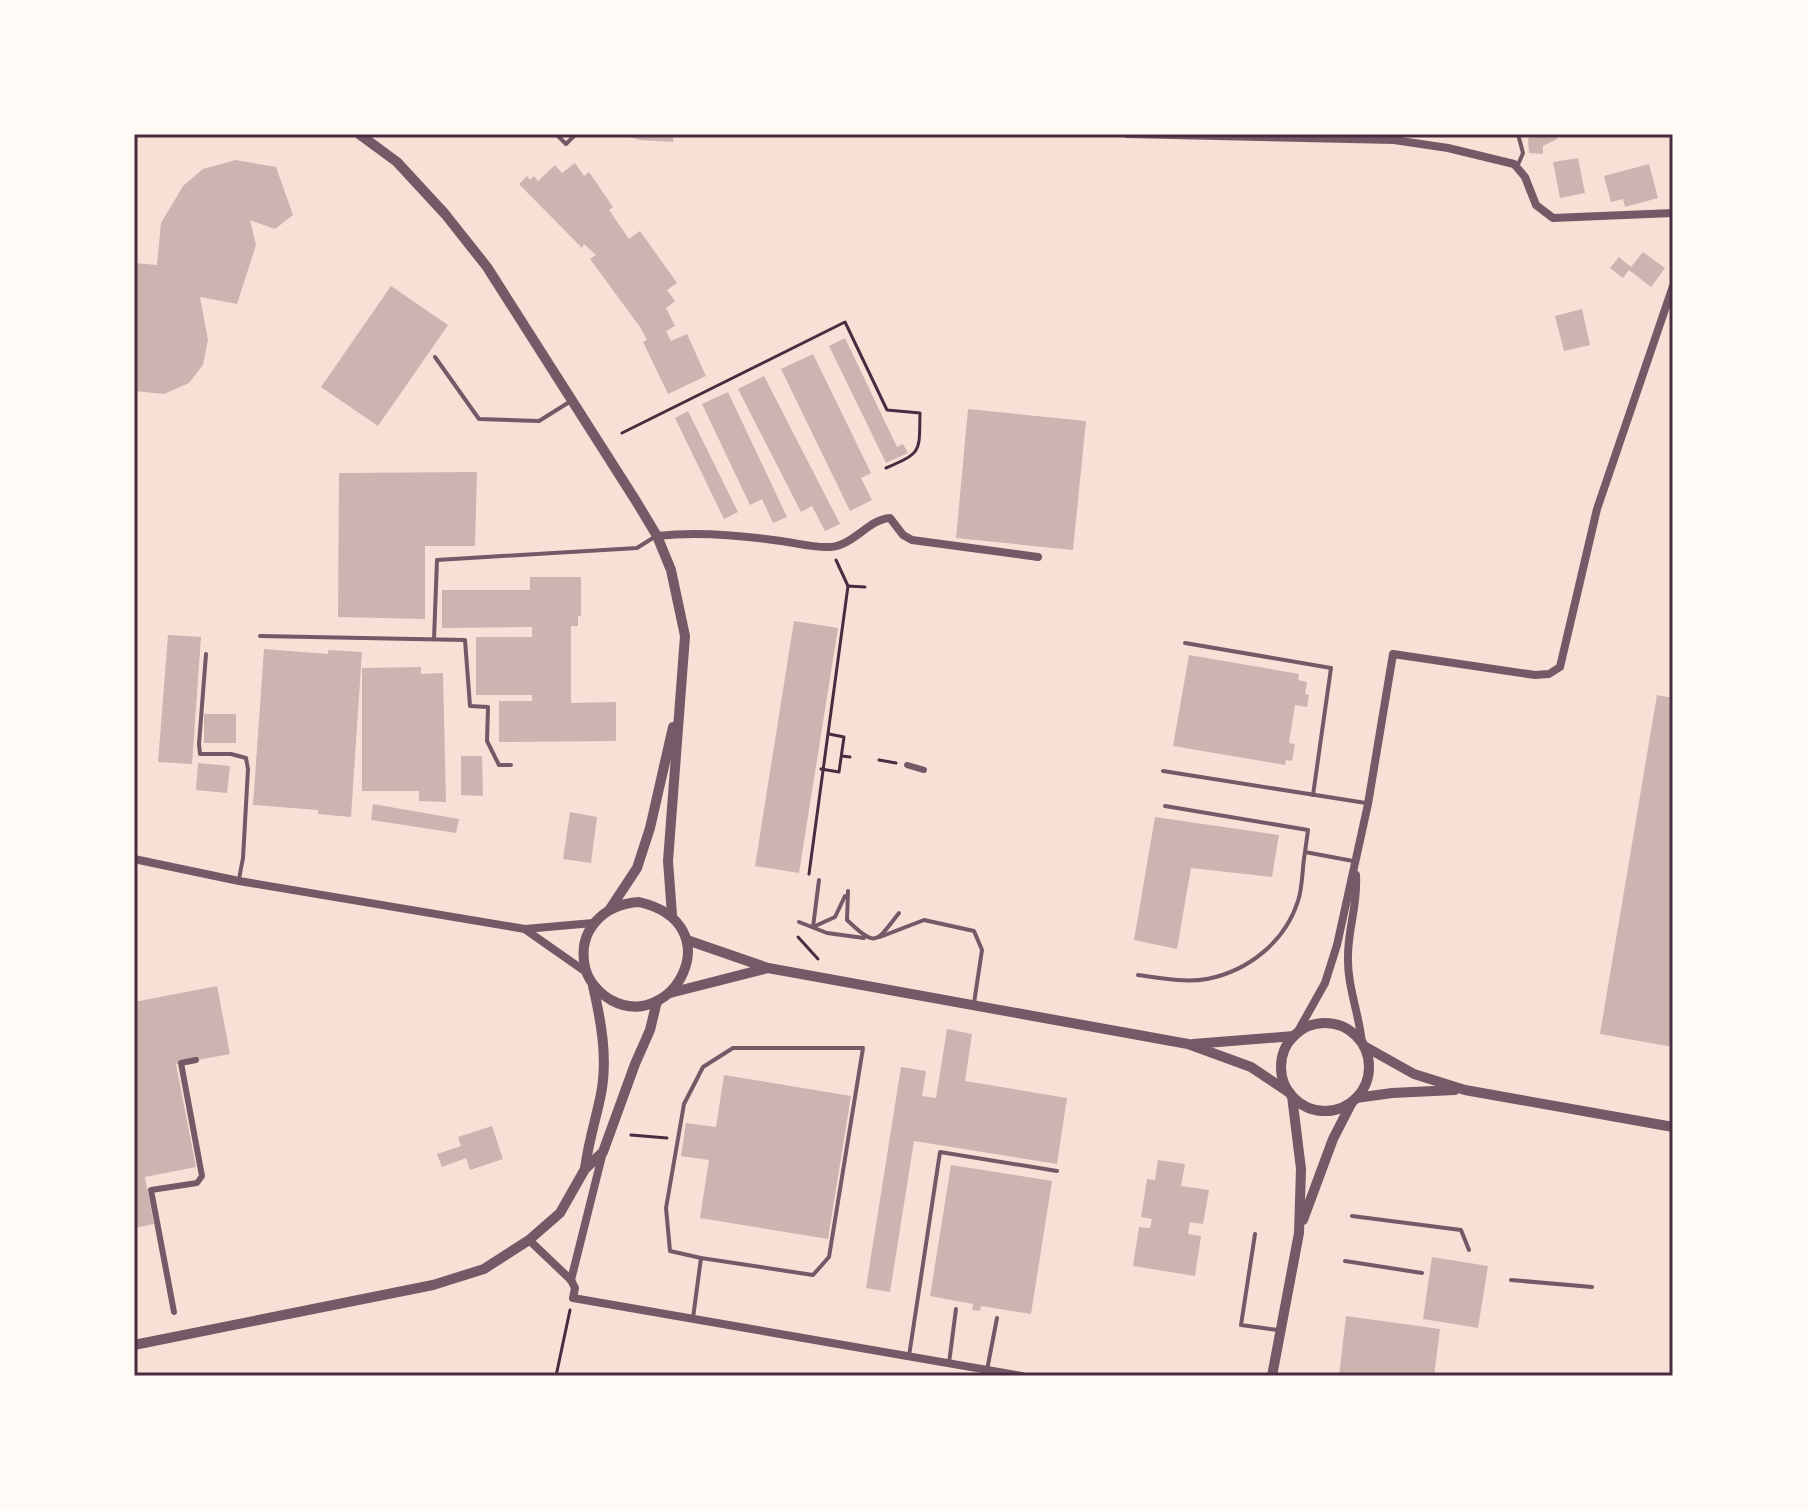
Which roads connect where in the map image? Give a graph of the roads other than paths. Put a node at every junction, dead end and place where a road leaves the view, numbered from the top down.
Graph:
1 (556, 134) edge
2 (576, 134) edge
3 (1127, 134) edge
4 (1518, 134) edge
5 (365, 136) edge
6 (1517, 167) junction
7 (1673, 213) edge
8 (1673, 286) edge
9 (435, 357) dead end
10 (573, 400) junction
11 (657, 536) junction
12 (1038, 557) dead end
13 (260, 636) dead end
14 (434, 639) junction
15 (1185, 643) dead end
16 (206, 654) dead end
17 (683, 682) junction
18 (511, 765) dead end
19 (907, 765) road end
20 (924, 770) dead end
21 (1163, 771) dead end
22 (1313, 795) junction
23 (1368, 804) junction
24 (1165, 806) dead end
25 (1305, 852) junction
26 (134, 859) edge
27 (1356, 862) junction
28 (819, 880) dead end
29 (239, 881) junction
30 (610, 909) junction
31 (899, 913) dead end
32 (672, 915) junction
33 (799, 922) dead end
34 (593, 923) junction
35 (813, 927) junction
36 (525, 929) junction
37 (880, 937) junction
38 (867, 938) junction
39 (687, 940) junction
40 (768, 968) junction
41 (586, 972) junction
42 (1138, 975) dead end
43 (593, 984) junction
44 (670, 993) junction
45 (657, 1001) junction
46 (973, 1005) junction
47 (1296, 1034) junction
48 (1188, 1044) junction
49 (1363, 1044) junction
50 (196, 1060) dead end
51 (1465, 1090) junction
52 (1291, 1095) junction
53 (1354, 1100) junction
54 (1673, 1127) edge
55 (603, 1152) junction
56 (585, 1169) junction
57 (1057, 1171) dead end
58 (1352, 1216) dead end
59 (1299, 1233) junction
60 (1255, 1234) dead end
61 (529, 1240) junction
62 (1469, 1250) dead end
63 (701, 1258) junction
64 (1345, 1261) dead end
65 (1422, 1273) dead end
66 (571, 1280) junction
67 (1511, 1280) dead end
68 (1592, 1287) dead end
69 (956, 1309) dead end
70 (174, 1312) dead end
71 (693, 1318) junction
72 (997, 1318) dead end
73 (1281, 1330) junction
74 (134, 1345) edge
75 (909, 1356) junction
76 (949, 1363) junction
77 (987, 1370) junction
78 (1022, 1376) edge
79 (1272, 1376) edge

1 - 2 lane
3 - 6 street
4 - 6 lane
5 - 10 street
6 - 7 street
8 - 23 street
9 - 10 lane
10 - 11 street
11 - 12 street
11 - 14 lane
11 - 17 street
13 - 14 lane
14 - 18 lane
15 - 22 lane
16 - 29 lane
17 - 30 street
17 - 32 street
19 - 20 street
21 - 22 lane
22 - 23 lane
23 - 27 street
24 - 25 lane
25 - 27 lane
25 - 42 lane
26 - 29 street
27 - 47 street
27 - 49 street
28 - 35 lane
29 - 36 street
30 - 32 street
30 - 34 street
31 - 37 lane
32 - 39 street
33 - 35 lane
34 - 36 street
34 - 41 street
35 - 38 lane
35 - 38 lane
36 - 41 street
37 - 38 lane
37 - 46 lane
39 - 40 street
39 - 44 street
40 - 44 street
40 - 46 street
41 - 43 street
43 - 45 street
43 - 56 street
44 - 45 street
45 - 55 street
46 - 48 street
47 - 48 street
47 - 49 street
47 - 52 street
48 - 52 street
49 - 51 street
49 - 53 street
50 - 70 street
51 - 53 street
51 - 54 street
52 - 53 street
52 - 59 street
53 - 59 street
55 - 56 street
55 - 66 street
56 - 61 street
57 - 75 lane
58 - 62 lane
59 - 73 street
60 - 73 lane
61 - 66 street
61 - 74 street
63 - 63 lane
63 - 71 lane
64 - 65 lane
66 - 71 street
67 - 68 lane
69 - 76 lane
71 - 75 street
72 - 77 lane
73 - 79 street
75 - 76 street
76 - 77 street
77 - 78 street

